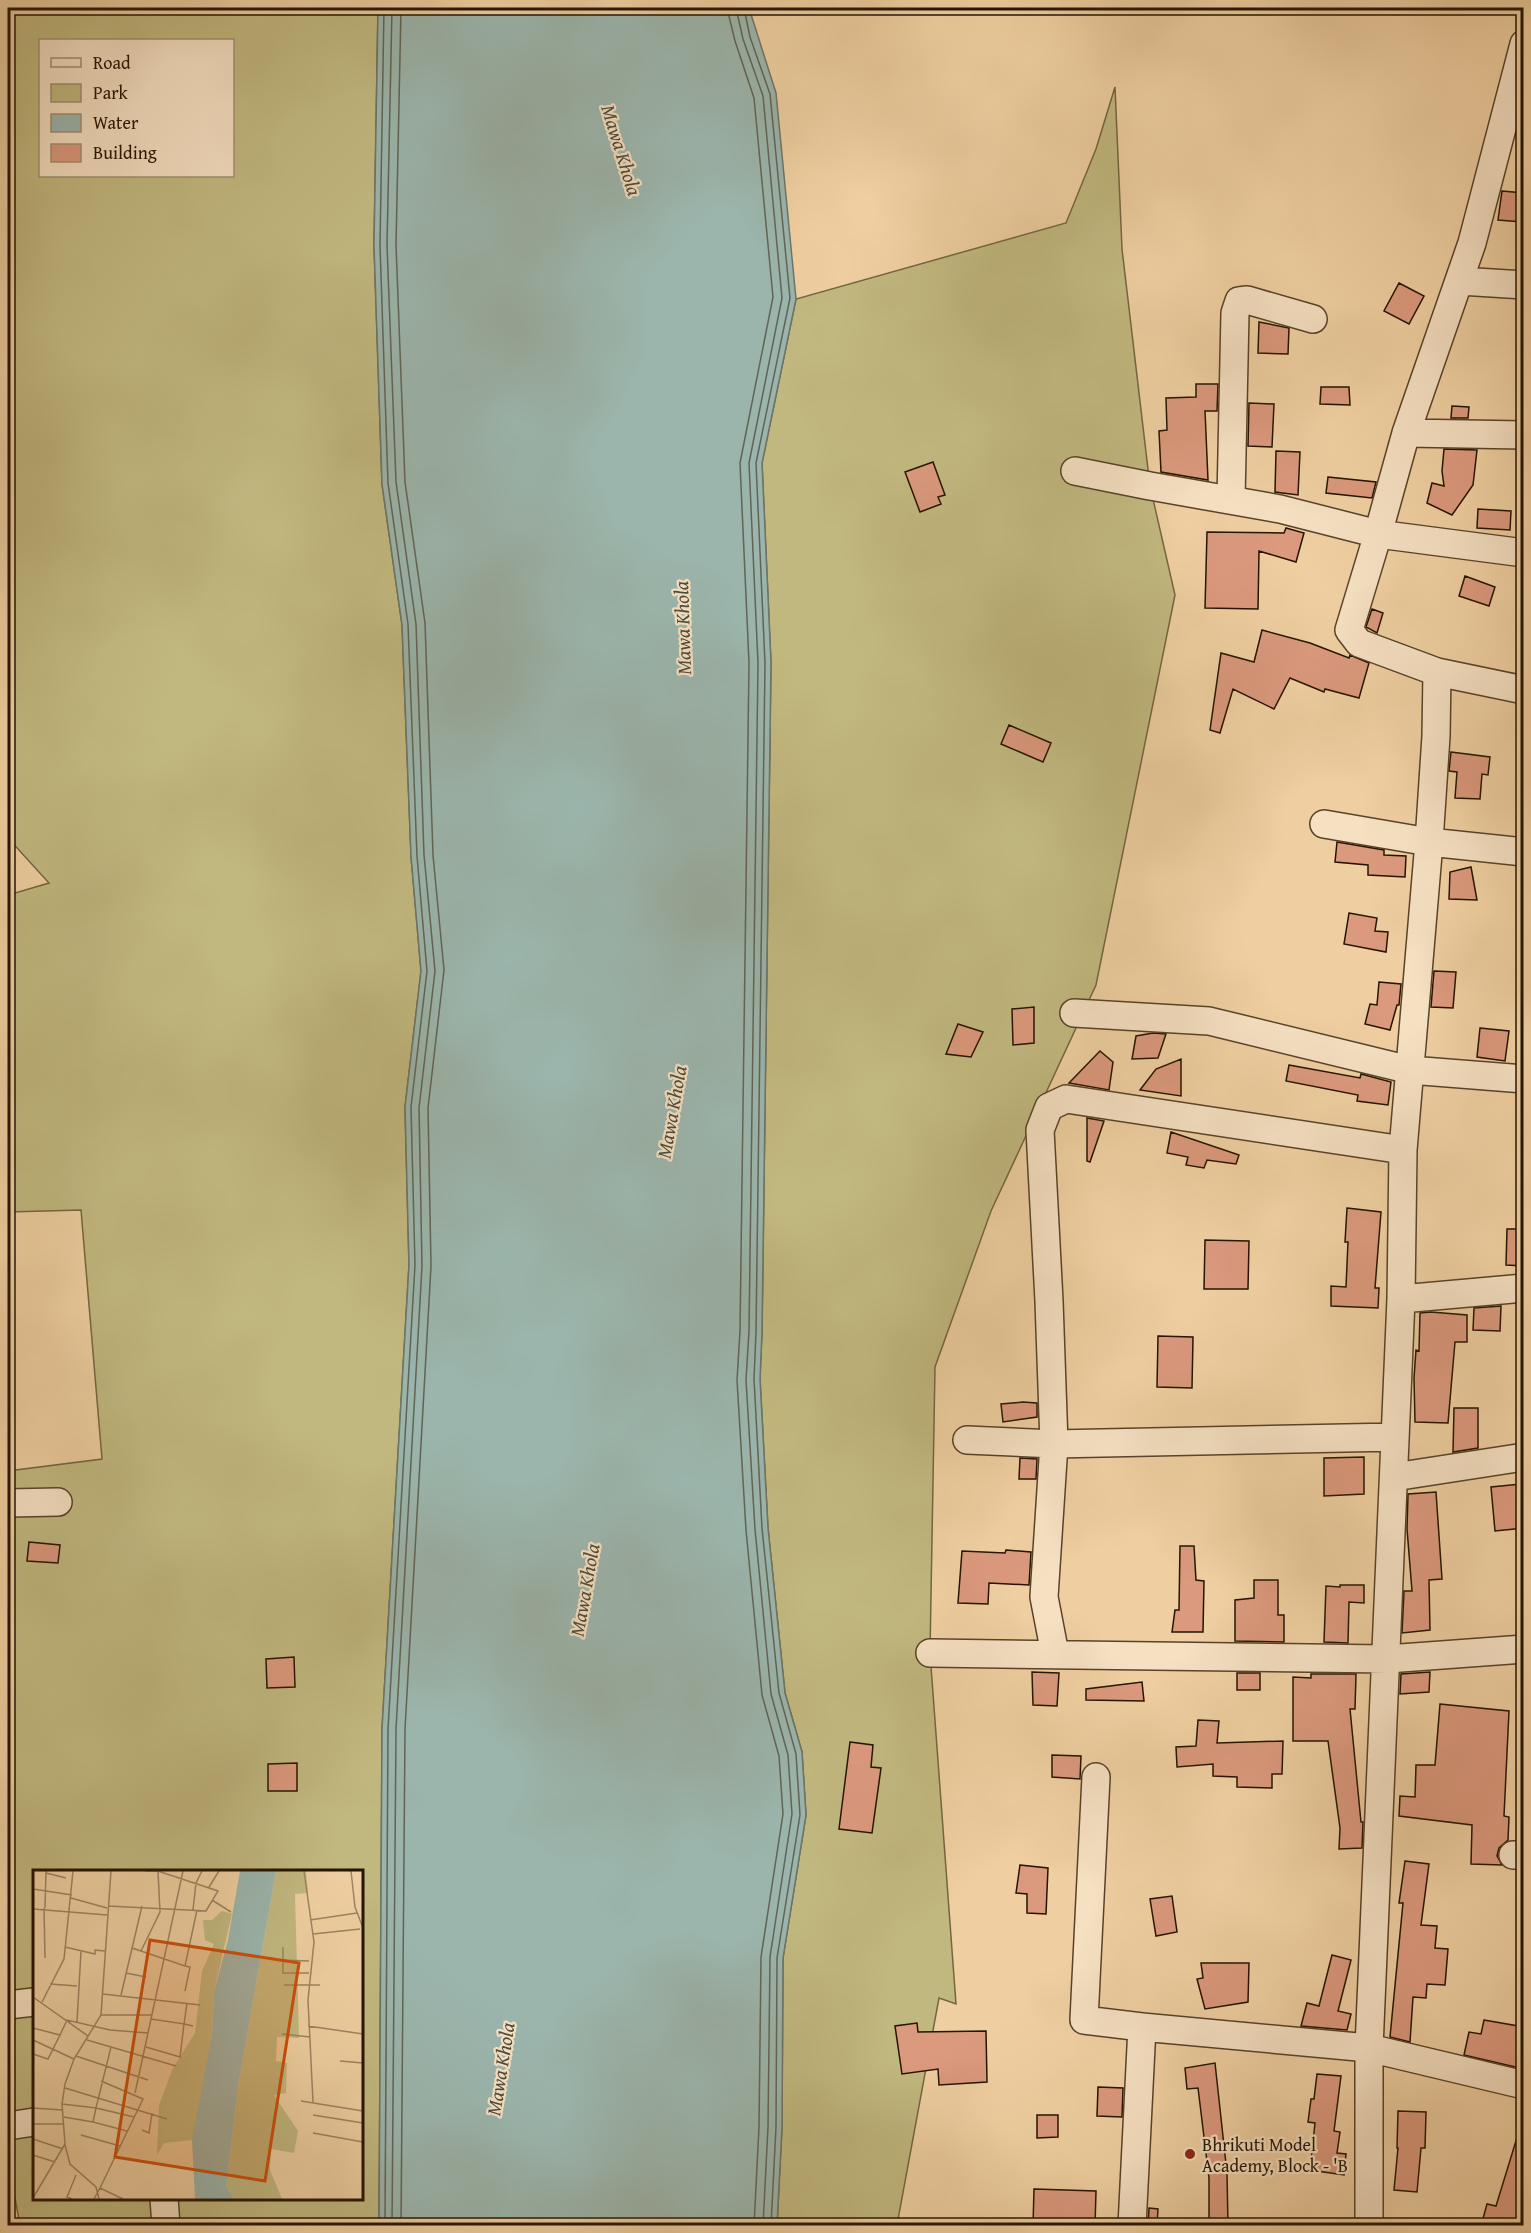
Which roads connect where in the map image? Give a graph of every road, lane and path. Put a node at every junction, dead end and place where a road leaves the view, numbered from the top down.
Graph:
1 (1524, 44) edge
2 (1515, 118) edge
3 (1460, 281) junction
4 (1524, 285) edge
5 (1313, 319) dead end
6 (1406, 433) junction
7 (1524, 435) edge
8 (1075, 471) dead end
9 (1232, 499) junction
10 (1378, 534) junction
11 (1524, 553) edge
12 (1437, 672) junction
13 (1524, 690) edge
14 (1324, 824) dead end
15 (1429, 842) junction
16 (1524, 852) edge
17 (1074, 1013) dead end
18 (1410, 1070) junction
19 (1524, 1079) edge
20 (1403, 1150) junction
21 (1524, 1288) edge
22 (1401, 1299) junction
23 (1395, 1437) junction
24 (967, 1440) dead end
25 (1053, 1444) junction
26 (1524, 1457) edge
27 (1394, 1477) junction
28 (58, 1502) dead end
29 (8, 1503) edge
30 (1524, 1649) edge
31 (930, 1653) dead end
32 (1055, 1654) junction
33 (1387, 1659) junction
34 (1096, 1777) dead end
35 (33, 2002) edge
36 (8, 2005) edge
37 (1142, 2027) junction
38 (1369, 2048) junction
39 (1524, 2085) edge
40 (33, 2122) edge
41 (8, 2126) edge
42 (164, 2200) edge
43 (166, 2226) edge
44 (1132, 2226) edge
45 (1369, 2226) edge

1 - 2 street
2 - 3 street
3 - 4 street
3 - 6 street
5 - 9 street
6 - 7 street
6 - 10 street
8 - 9 street
9 - 10 street
10 - 11 street
10 - 12 street
12 - 13 street
12 - 15 street
14 - 15 street
15 - 16 street
15 - 18 street
17 - 18 street
18 - 19 street
18 - 20 street
20 - 22 street
20 - 25 street
21 - 22 street
22 - 23 street
23 - 25 street
23 - 27 street
24 - 25 street
25 - 32 street
26 - 27 street
27 - 33 street
28 - 29 street
30 - 33 street
31 - 32 street
32 - 33 street
33 - 38 street
34 - 37 street
35 - 36 street
37 - 38 street
37 - 44 street
38 - 39 street
38 - 45 street
40 - 41 street
42 - 43 street

